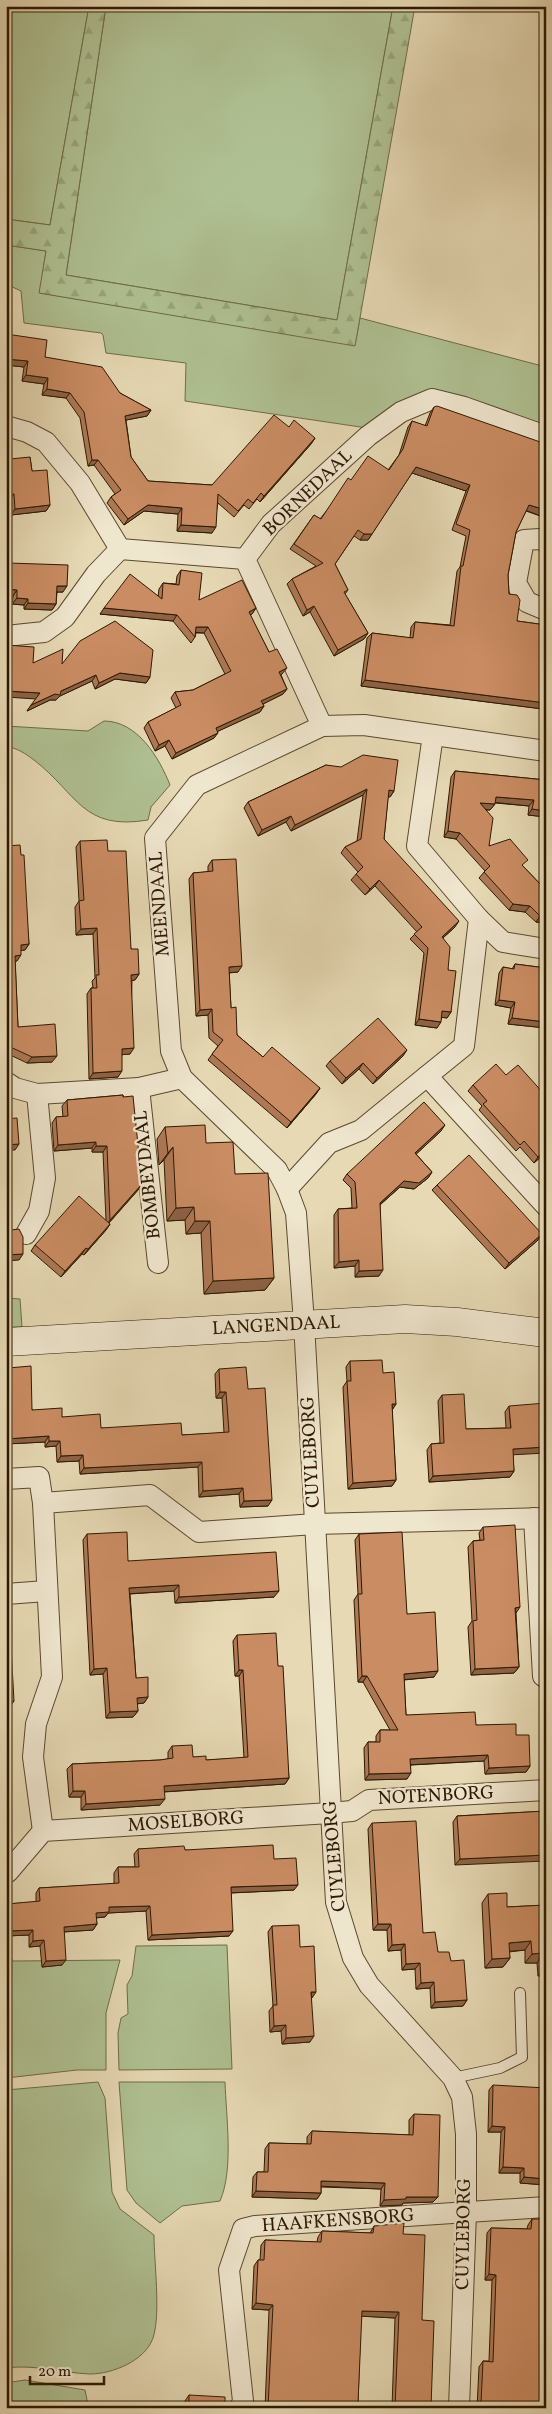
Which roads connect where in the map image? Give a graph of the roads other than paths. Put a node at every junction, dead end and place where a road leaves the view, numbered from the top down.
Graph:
1 (6, 426) edge
2 (546, 436) edge
3 (546, 542) edge
4 (120, 549) junction
5 (245, 559) junction
6 (546, 610) edge
7 (6, 636) edge
8 (322, 726) junction
9 (433, 735) junction
10 (546, 751) edge
11 (479, 919) junction
12 (546, 949) edge
13 (427, 1076) junction
14 (182, 1078) junction
15 (6, 1082) edge
16 (139, 1088) junction
17 (37, 1094) junction
18 (287, 1189) junction
19 (546, 1206) edge
20 (26, 1234) dead end
21 (158, 1263) dead end
22 (304, 1323) junction
23 (546, 1333) edge
24 (6, 1342) edge
25 (6, 1479) edge
26 (43, 1502) junction
27 (540, 1518) edge
28 (316, 1524) junction
29 (46, 1590) junction
30 (6, 1594) edge
31 (546, 1678) edge
32 (546, 1790) edge
33 (330, 1813) junction
34 (42, 1831) junction
35 (8, 1872) dead end
36 (520, 1993) dead end
37 (453, 2078) junction
38 (546, 2207) edge
39 (466, 2212) junction
40 (240, 2408) edge
41 (459, 2408) edge

1 - 4 street
2 - 5 street, BORNEDAAL
3 - 6 street
4 - 5 street
4 - 7 street
5 - 8 street
8 - 9 street, MEENDAAL
8 - 14 street, MEENDAAL
9 - 10 street, MEENDAAL
9 - 11 street
11 - 12 street
11 - 13 street
13 - 18 street
13 - 19 street
14 - 16 street, BOMBEYDAAL
14 - 18 street, MEENDAAL
15 - 17 street, BOMBEYDAAL
16 - 17 street, BOMBEYDAAL
16 - 21 street, BOMBEYDAAL
17 - 20 street
18 - 22 street, MEENDAAL
22 - 23 street, LANGENDAAL
22 - 24 street, LANGENDAAL
22 - 28 street, CUYLEBORG
25 - 26 street
26 - 28 street
26 - 29 street
27 - 28 street
27 - 31 street
28 - 33 street, CUYLEBORG
29 - 30 street
29 - 34 street
32 - 33 street, NOTENBORG
33 - 34 street, MOSELBORG
33 - 37 street, CUYLEBORG
34 - 35 street
36 - 37 lane
37 - 39 street, CUYLEBORG
38 - 39 street
39 - 40 street, HAAFKENSBORG
39 - 41 street, CUYLEBORG

